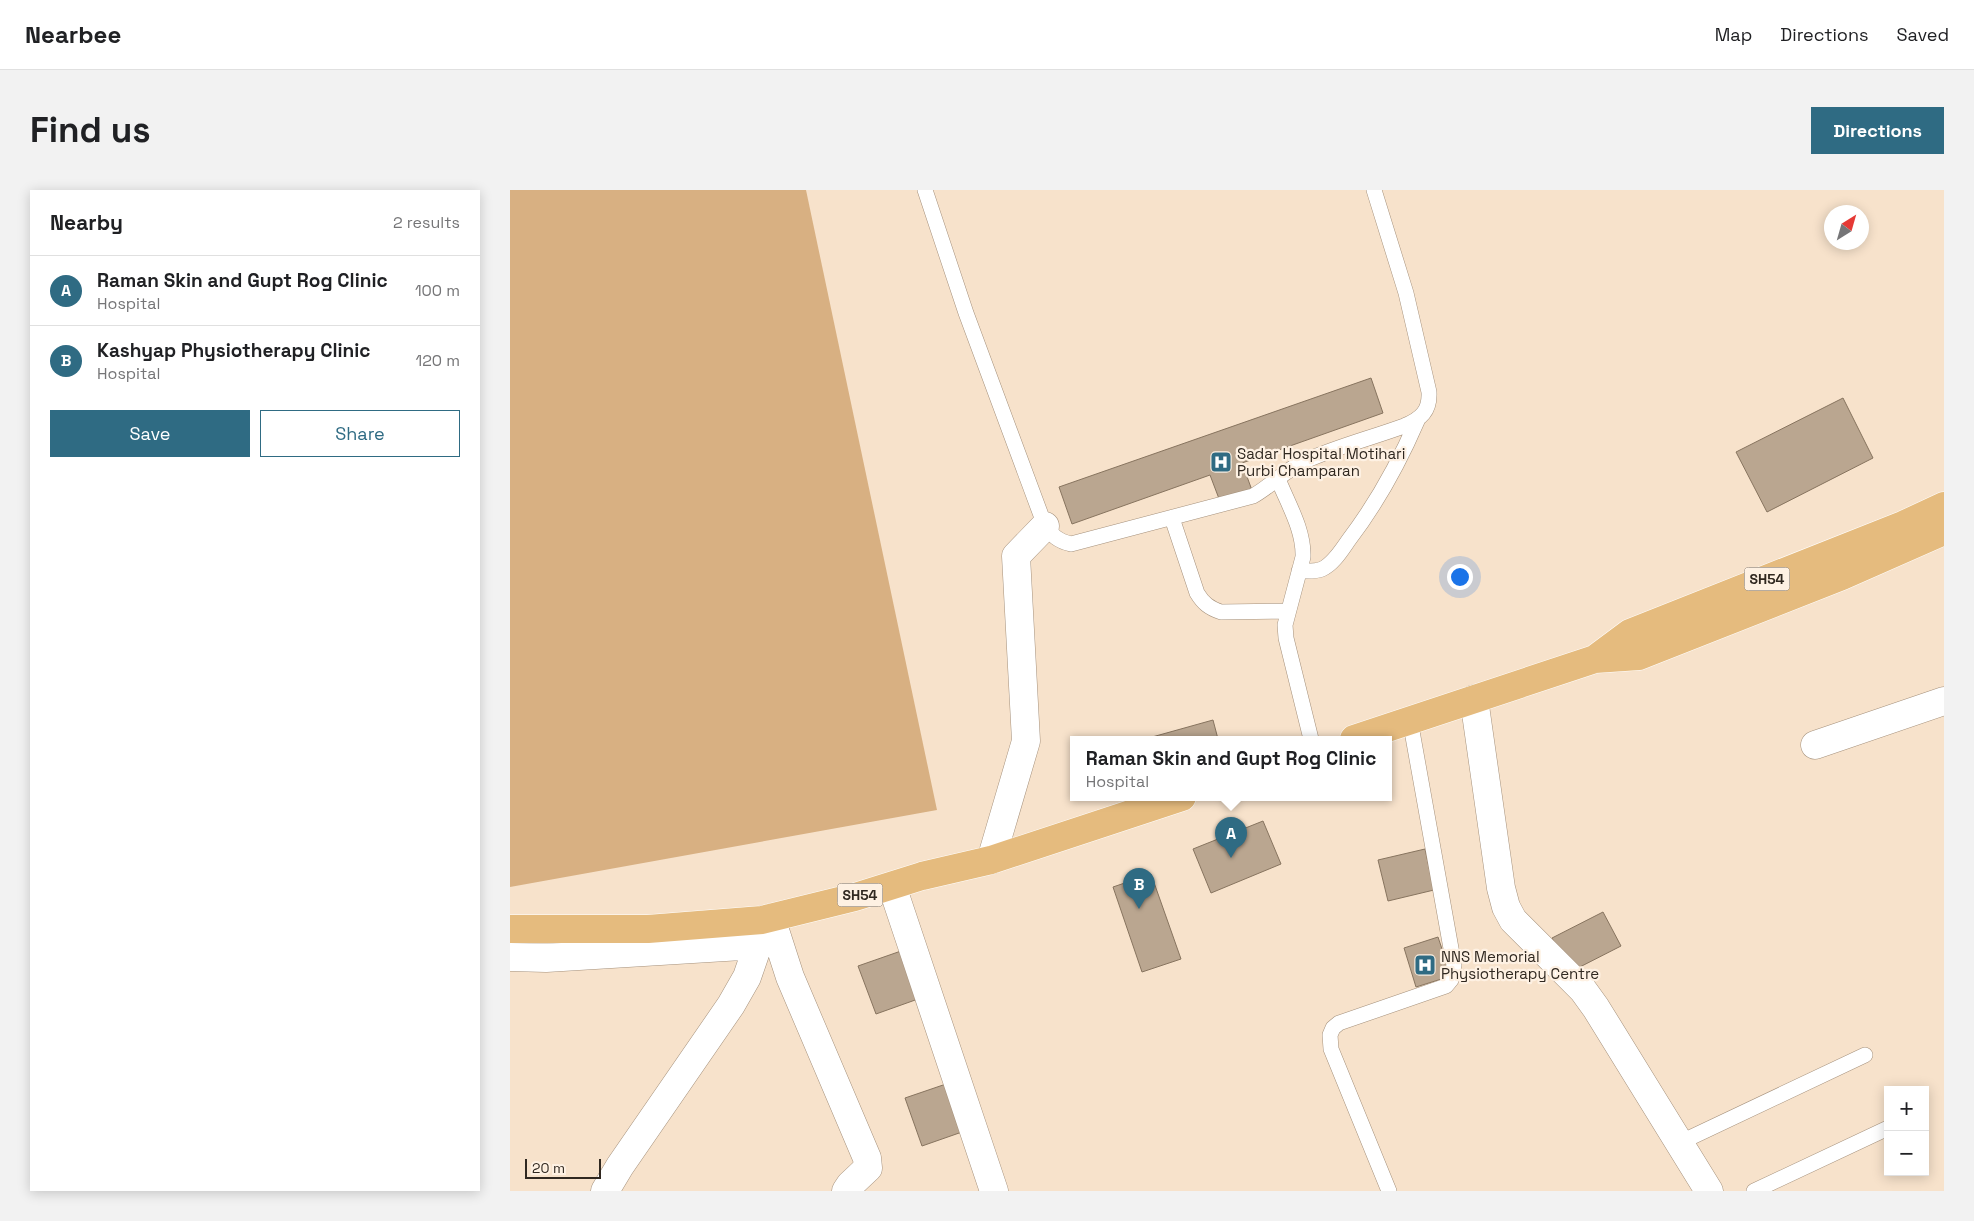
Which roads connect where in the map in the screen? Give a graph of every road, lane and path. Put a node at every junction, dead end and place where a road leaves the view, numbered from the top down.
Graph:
1 (925, 190) edge
2 (1374, 190) edge
3 (1416, 421) junction
4 (1278, 479) junction
5 (1944, 506) edge
6 (1172, 518) junction
7 (1045, 526) junction
8 (1944, 530) edge
9 (1299, 571) junction
10 (1288, 611) junction
11 (1595, 659) junction
12 (1474, 699) junction
13 (1944, 701) edge
14 (1410, 720) junction
15 (1310, 736) edge
16 (1363, 736) edge
17 (1815, 745) dead end
18 (1170, 801) edge
19 (991, 860) junction
20 (892, 886) junction
21 (764, 928) junction
22 (518, 929) edge
23 (510, 957) edge
24 (1865, 1055) dead end
25 (1884, 1130) edge
26 (1679, 1143) junction
27 (605, 1191) edge
28 (846, 1191) edge
29 (994, 1191) edge
30 (1389, 1191) edge
31 (1708, 1191) edge
32 (1754, 1191) edge

1 - 7 lane
2 - 3 lane
3 - 4 lane
3 - 9 lane
4 - 6 lane
4 - 9 lane
5 - 11 main road, SH54
6 - 7 lane
6 - 10 lane
7 - 19 street
8 - 11 main road, SH54
9 - 10 lane
10 - 15 lane
11 - 12 main road, SH54
12 - 14 main road, SH54
12 - 26 street
13 - 17 street
14 - 16 main road, SH54
14 - 30 lane
18 - 19 main road, SH54
19 - 20 main road, SH54
20 - 21 main road, SH54
20 - 29 street
21 - 22 main road, SH54
21 - 23 street
21 - 27 street
21 - 28 street
24 - 26 lane
25 - 32 lane
26 - 31 street

